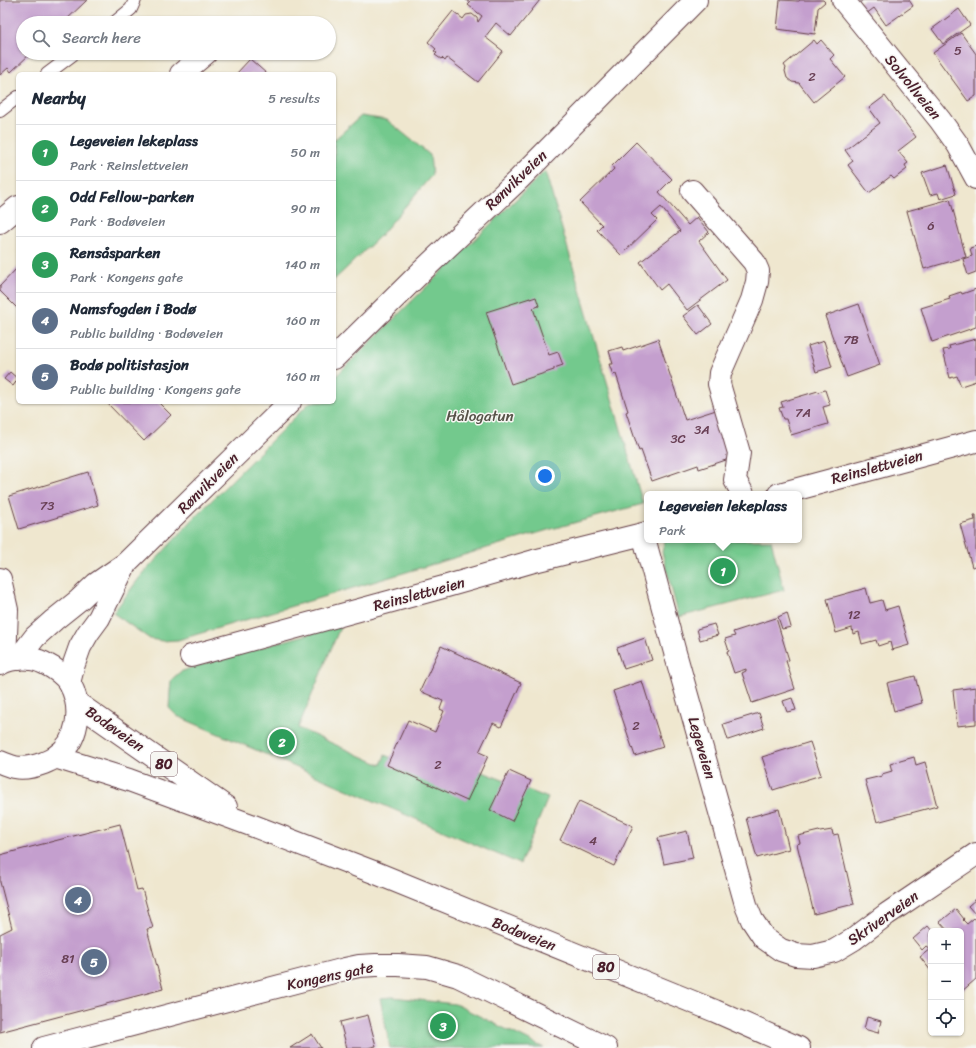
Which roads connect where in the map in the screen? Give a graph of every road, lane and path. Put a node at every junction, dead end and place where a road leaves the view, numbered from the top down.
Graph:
1 (135, 0) edge
2 (696, 0) edge
3 (843, 0) edge
4 (122, 16) edge
5 (66, 60) edge
6 (198, 60) edge
7 (50, 72) edge
8 (183, 72) edge
9 (16, 99) edge
10 (0, 111) edge
11 (976, 178) edge
12 (692, 191) dead end
13 (16, 210) edge
14 (0, 222) edge
15 (336, 356) edge
16 (288, 404) edge
17 (976, 441) edge
18 (742, 491) edge
19 (790, 491) edge
20 (644, 533) edge
21 (648, 543) edge
22 (125, 564) junction
23 (0, 579) edge
24 (191, 656) dead end
25 (8, 661) edge
26 (73, 693) junction
27 (55, 757) junction
28 (5, 769) edge
29 (251, 825) junction
30 (976, 854) edge
31 (781, 950) joint
32 (44, 1048) edge
33 (606, 1048) edge
34 (797, 1048) edge

1 - 4 lane
2 - 15 main road, Rønvikveien
3 - 11 main road, Solvollveien
5 - 7 lane
6 - 8 main road
9 - 10 lane
12 - 18 main road
13 - 14 main road
16 - 22 main road, Rønvikveien
17 - 19 main road, Reinslettveien
20 - 24 main road, Reinslettveien
21 - 31 main road, Legeveien
22 - 25 main road, Rønvikveien
22 - 26 main road, Rønvikveien
23 - 25 main road
25 - 26 main road, 80
26 - 27 main road, Rønvikveien
26 - 29 main road, Bodøveien / 80
27 - 28 main road
27 - 29 main road, Bodøveien / 80
29 - 34 main road, Bodøveien / 80
30 - 31 main road, Skriverveien
32 - 33 main road, Kongens gate

